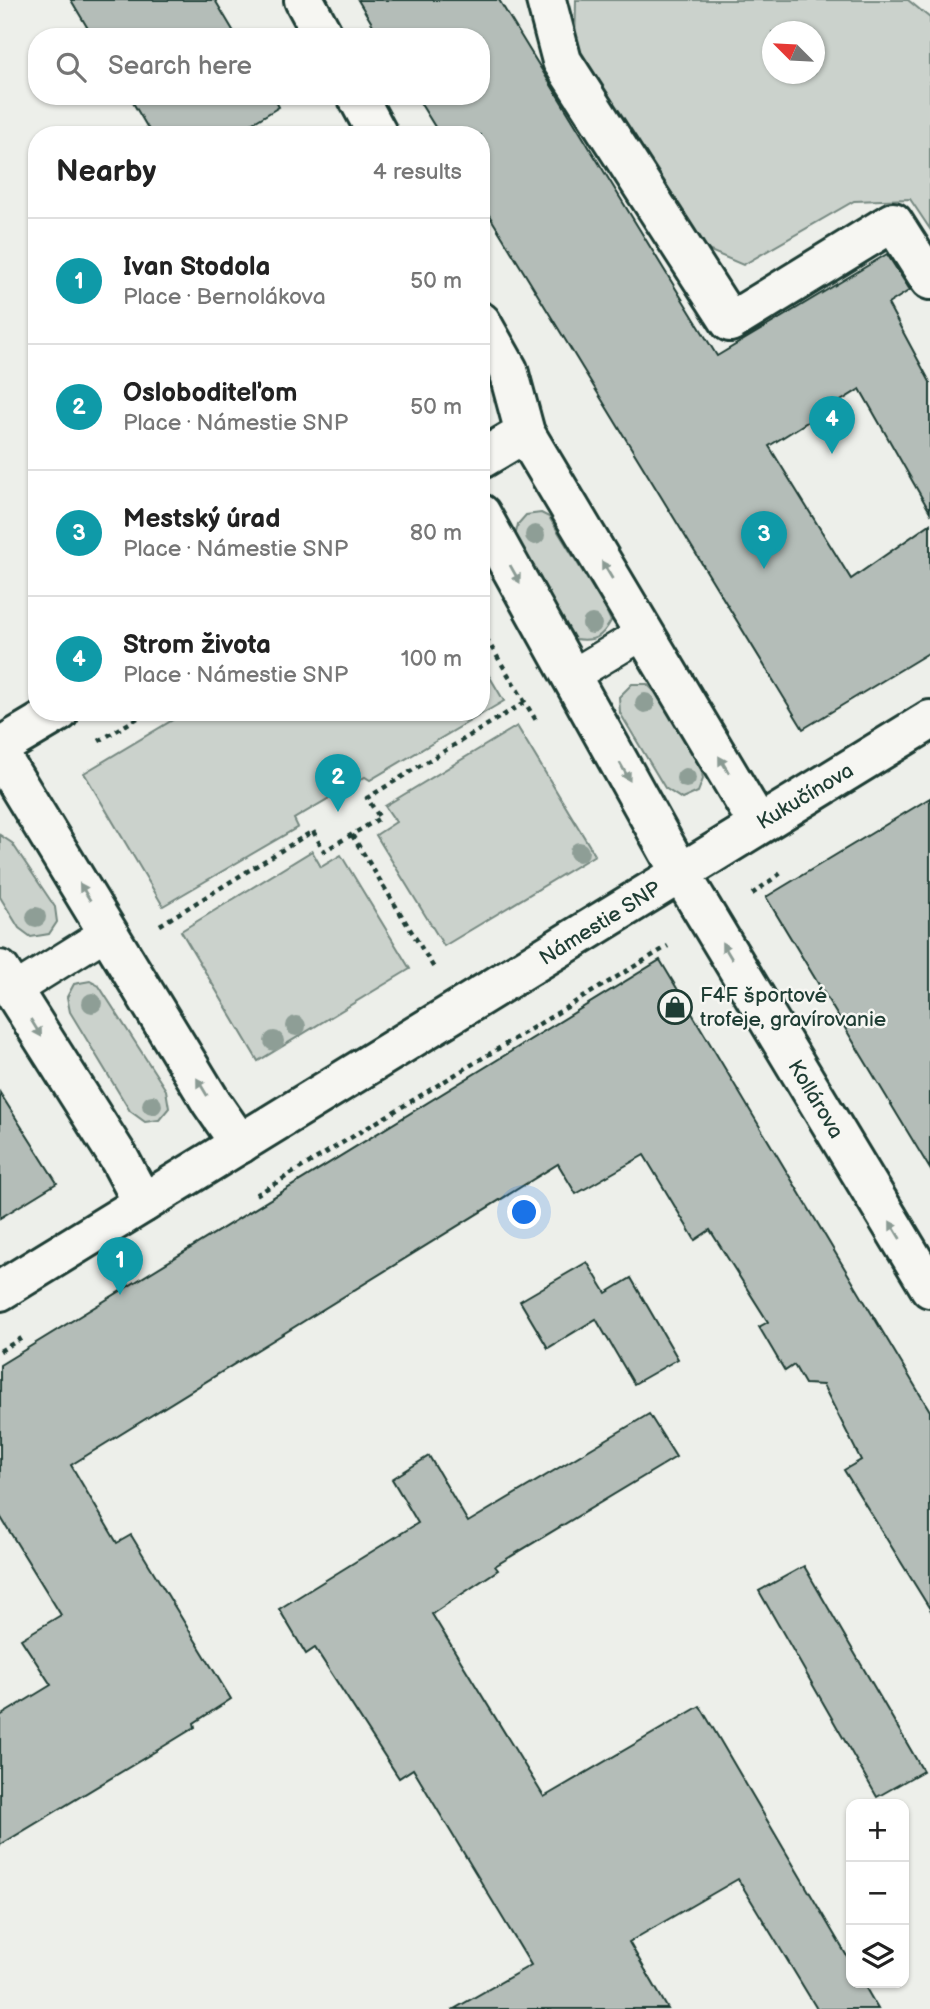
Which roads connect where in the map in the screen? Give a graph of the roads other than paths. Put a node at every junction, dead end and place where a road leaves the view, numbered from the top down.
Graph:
1 (304, 0) edge
2 (546, 0) edge
3 (319, 28) edge
4 (362, 105) edge
5 (373, 126) edge
6 (930, 280) edge
7 (490, 338) edge
8 (525, 433) junction
9 (490, 454) edge
10 (490, 530) edge
11 (645, 632) junction
12 (572, 676) junction
13 (930, 720) edge
14 (44, 721) edge
15 (0, 747) edge
16 (0, 755) edge
17 (758, 824) junction
18 (681, 874) junction
19 (108, 931) junction
20 (6, 980) edge
21 (240, 1144) junction
22 (143, 1203) junction
23 (930, 1288) edge
24 (0, 1291) edge

1 - 3 street
2 - 6 street
4 - 5 street
7 - 8 street
8 - 9 street
11 -> 8 street
10 -> 12 street, Námestie SNP
11 - 12 lane
17 -> 11 street
12 -> 18 street, Námestie SNP
13 - 17 street, Kukučínova
14 - 15 street
19 -> 16 street
17 - 18 street, Kukučínova
18 - 21 street, Námestie SNP
23 -> 18 street, Kollárova
19 - 20 lane
21 -> 19 street
20 -> 22 street
21 - 22 street, Námestie SNP
22 - 24 street, Námestie SNP

